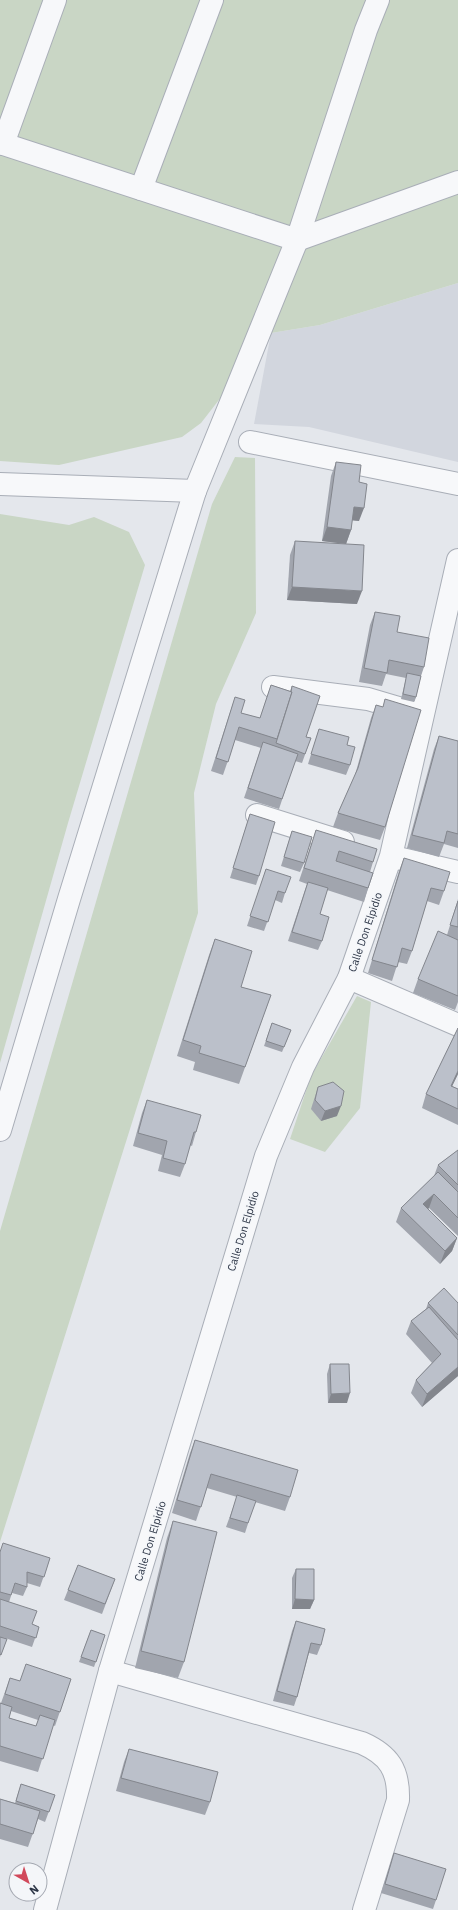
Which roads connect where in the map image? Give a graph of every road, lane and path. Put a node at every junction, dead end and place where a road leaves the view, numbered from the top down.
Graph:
1 (55, 0) edge
2 (212, 0) edge
3 (378, 0) edge
4 (2, 143) edge
5 (458, 182) edge
6 (141, 189) junction
7 (297, 240) junction
8 (250, 442) dead end
9 (0, 484) edge
10 (458, 484) edge
11 (196, 491) junction
12 (458, 560) edge
13 (273, 687) edge
14 (423, 715) junction
15 (256, 816) edge
16 (391, 856) junction
17 (458, 872) edge
18 (349, 978) junction
19 (458, 1025) edge
20 (0, 1130) edge
21 (110, 1671) junction
22 (45, 1910) edge
23 (364, 1910) edge

1 - 4 street
2 - 6 street
3 - 7 street
4 - 6 street
5 - 7 street
6 - 7 street
7 - 11 street
8 - 10 street
9 - 11 street
11 - 20 street
12 - 14 street, Calle Don Elpidio
13 - 14 street
14 - 16 street, Calle Don Elpidio
15 - 16 street
16 - 17 street
16 - 18 street, Calle Don Elpidio
18 - 19 street
18 - 21 street, Calle Don Elpidio
21 - 22 street, Calle Don Elpidio
21 - 23 street

